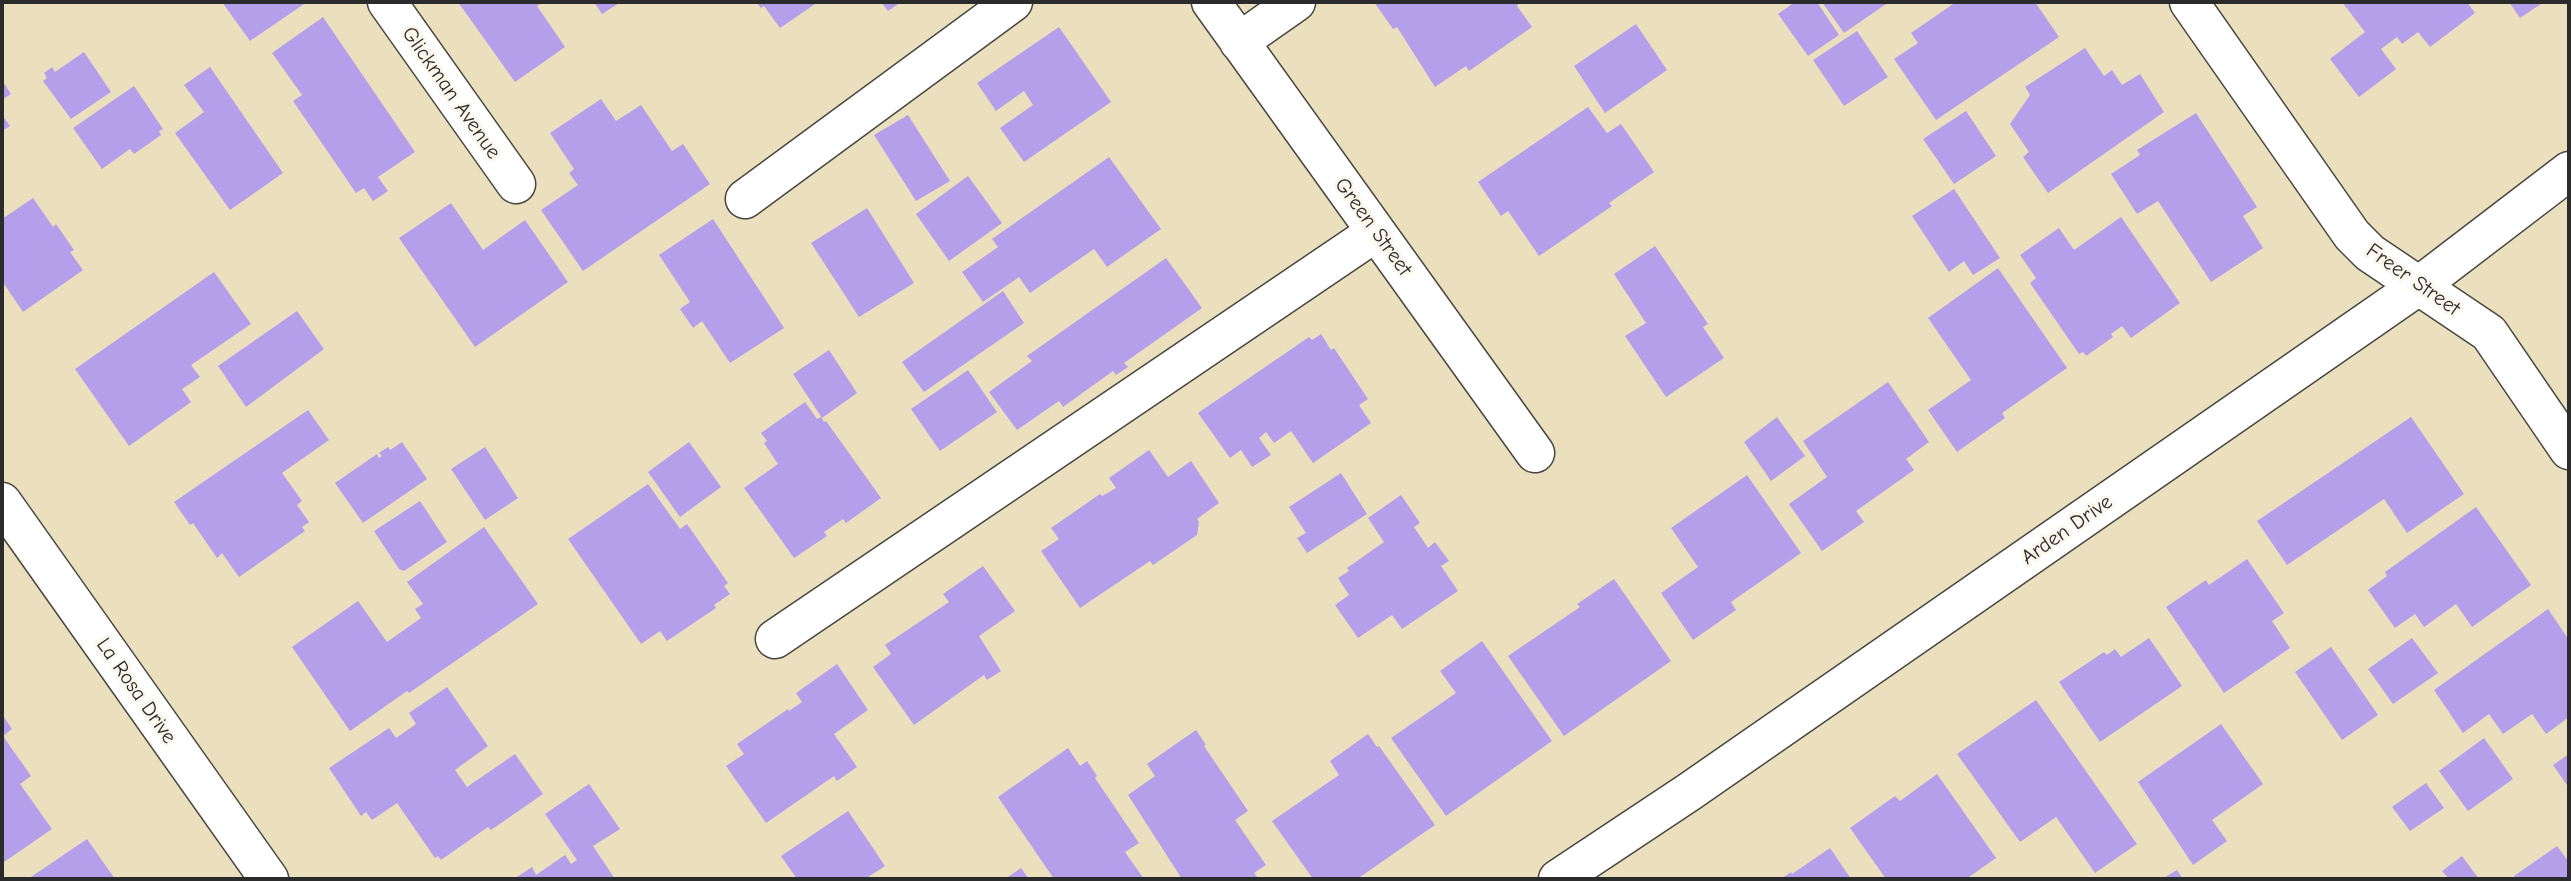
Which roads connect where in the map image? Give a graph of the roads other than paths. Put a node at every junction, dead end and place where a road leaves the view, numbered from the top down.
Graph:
1 (387, 2) edge
2 (1013, 2) edge
3 (1211, 2) edge
4 (1296, 2) edge
5 (2189, 2) edge
6 (1239, 42) junction
7 (2569, 171) edge
8 (516, 184) dead end
9 (745, 200) dead end
10 (1376, 232) junction
11 (2420, 285) junction
12 (2569, 450) edge
13 (1535, 453) dead end
14 (2, 502) edge
15 (775, 639) dead end
16 (269, 879) edge
17 (1558, 879) edge

1 - 8 street, Glickman Avenue
2 - 9 street
3 - 6 street, Green Street
4 - 6 street
5 - 11 street, Freer Street
6 - 10 street, Green Street
7 - 11 street, Arden Drive
10 - 13 street, Green Street
10 - 15 street
11 - 12 street, Freer Street
11 - 17 street, Arden Drive
14 - 16 street, La Rosa Drive

